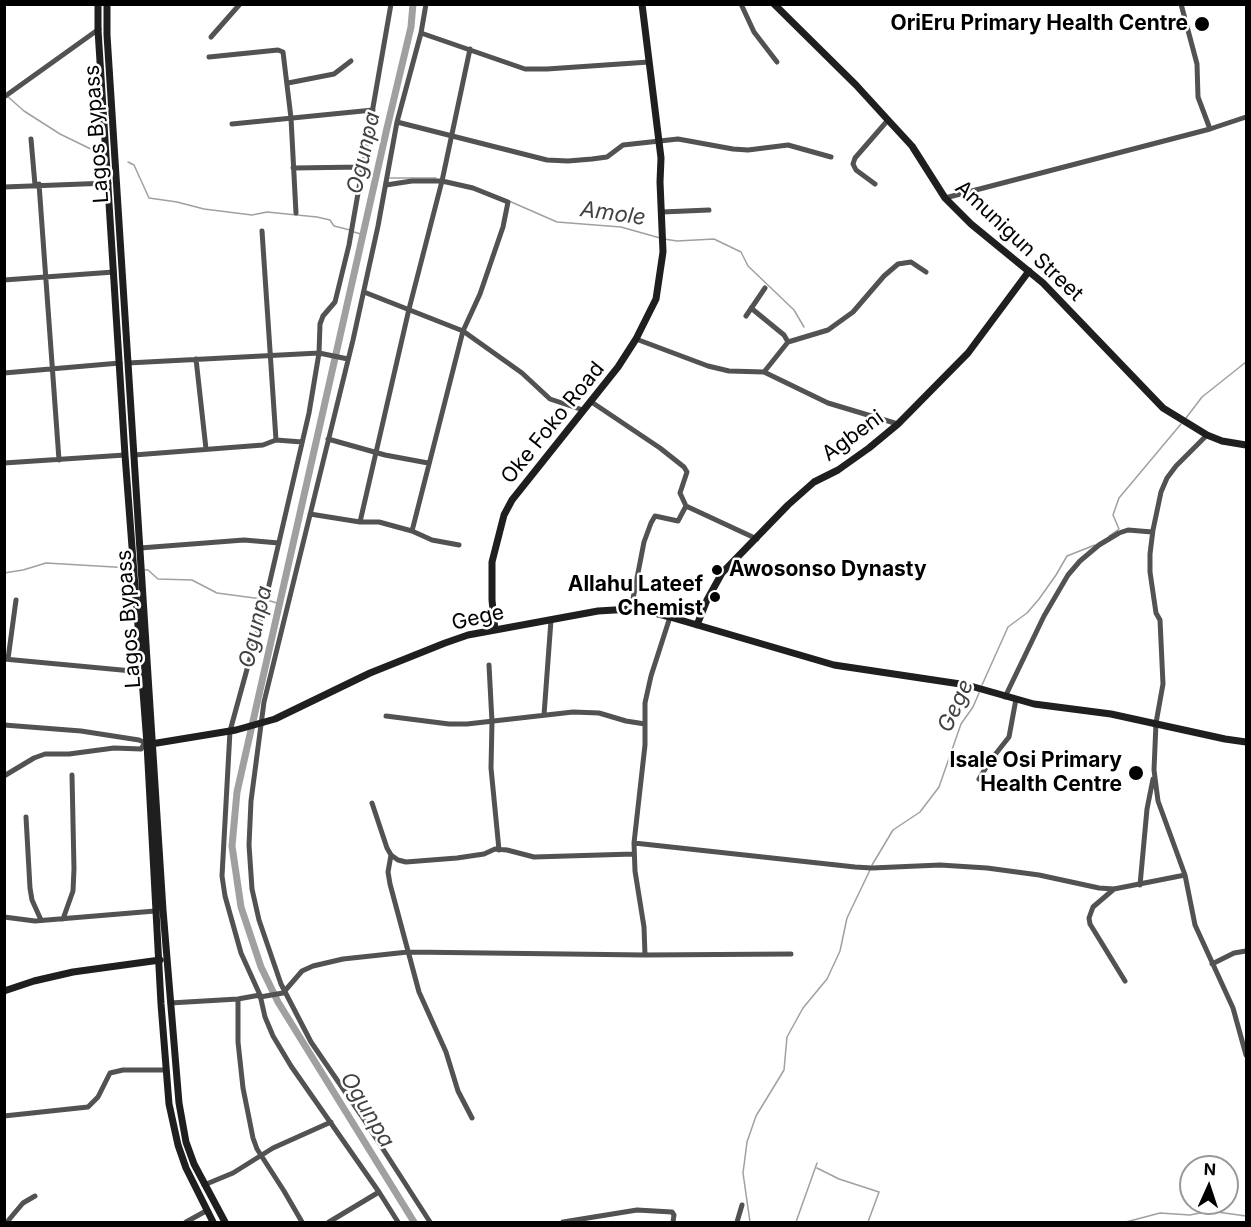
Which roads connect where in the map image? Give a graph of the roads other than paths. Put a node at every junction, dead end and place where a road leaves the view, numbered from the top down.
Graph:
1 (98, 4) edge
2 (107, 4) edge
3 (240, 4) edge
4 (392, 4) edge
5 (426, 4) edge
6 (642, 4) edge
7 (741, 4) edge
8 (1181, 4) edge
9 (778, 6) edge
10 (106, 27) junction
11 (98, 30) junction
12 (421, 33) junction
13 (211, 37) dead end
14 (470, 49) junction
15 (209, 57) dead end
16 (351, 61) dead end
17 (649, 62) junction
18 (777, 62) dead end
19 (288, 83) junction
20 (4, 97) edge
21 (373, 110) junction
22 (1246, 117) edge
23 (291, 118) junction
24 (888, 120) junction
25 (397, 122) junction
26 (232, 124) dead end
27 (1210, 129) junction
28 (450, 136) junction
29 (31, 139) dead end
30 (660, 140) junction
31 (831, 157) dead end
32 (363, 167) junction
33 (293, 168) junction
34 (442, 181) junction
35 (109, 183) junction
36 (874, 184) dead end
37 (37, 185) junction
38 (386, 185) junction
39 (4, 187) edge
40 (945, 198) junction
41 (709, 210) dead end
42 (662, 212) junction
43 (296, 213) dead end
44 (262, 231) dead end
45 (1029, 271) junction
46 (114, 272) junction
47 (926, 272) dead end
48 (46, 277) junction
49 (4, 280) edge
50 (765, 288) dead end
51 (363, 292) junction
52 (751, 308) junction
53 (409, 309) junction
54 (746, 316) dead end
55 (463, 331) junction
56 (636, 339) junction
57 (788, 342) junction
58 (320, 353) junction
59 (269, 354) junction
60 (196, 359) junction
61 (346, 359) junction
62 (124, 363) junction
63 (54, 368) junction
64 (764, 372) junction
65 (4, 373) edge
66 (590, 401) junction
67 (583, 410) junction
68 (898, 424) junction
69 (1207, 435) junction
70 (328, 439) junction
71 (276, 441) junction
72 (302, 442) junction
73 (1246, 445) edge
74 (206, 449) junction
75 (377, 451) junction
76 (125, 455) junction
77 (134, 455) junction
78 (59, 460) junction
79 (4, 463) edge
80 (428, 463) junction
81 (686, 506) junction
82 (310, 514) junction
83 (360, 522) junction
84 (412, 531) junction
85 (1152, 532) junction
86 (757, 539) junction
87 (279, 543) junction
88 (459, 546) dead end
89 (140, 548) junction
90 (16, 600) dead end
91 (631, 609) junction
92 (670, 617) junction
93 (551, 620) junction
94 (697, 625) junction
95 (495, 630) junction
96 (6, 659) edge
97 (489, 665) dead end
98 (143, 672) junction
99 (1005, 697) junction
100 (1016, 699) junction
101 (544, 715) junction
102 (386, 716) dead end
103 (492, 722) junction
104 (1156, 723) junction
105 (4, 724) edge
106 (645, 724) junction
107 (258, 725) junction
108 (233, 730) junction
109 (1246, 742) edge
110 (149, 744) junction
111 (1154, 770) junction
112 (72, 775) dead end
113 (4, 776) edge
114 (979, 779) dead end
115 (372, 803) dead end
116 (26, 817) dead end
117 (633, 843) junction
118 (499, 849) junction
119 (633, 854) junction
120 (391, 855) junction
121 (1185, 875) junction
122 (1140, 885) junction
123 (1114, 889) junction
124 (155, 911) junction
125 (4, 917) edge
126 (63, 919) junction
127 (41, 920) junction
128 (1246, 951) edge
129 (408, 952) junction
130 (791, 954) dead end
131 (645, 955) junction
132 (158, 960) junction
133 (167, 960) junction
134 (1212, 964) junction
135 (1125, 981) dead end
136 (4, 991) edge
137 (284, 993) junction
138 (260, 996) junction
139 (238, 999) junction
140 (170, 1003) junction
141 (1246, 1055) edge
142 (166, 1070) junction
143 (4, 1116) edge
144 (472, 1118) dead end
145 (331, 1122) junction
146 (261, 1156) junction
147 (204, 1185) junction
148 (379, 1192) junction
149 (35, 1196) dead end
150 (742, 1205) dead end
151 (206, 1211) junction
152 (8, 1222) edge
153 (186, 1222) edge
154 (213, 1222) edge
155 (225, 1222) edge
156 (302, 1222) edge
157 (329, 1222) edge
158 (398, 1222) edge
159 (430, 1222) edge
160 (563, 1222) edge
161 (673, 1222) edge
162 (737, 1222) edge

1 - 11 main road, Lagos Bypass
2 - 10 main road, Lagos Bypass
3 - 13 street
4 - 21 street
5 - 12 street
6 - 17 main road, Oke Foko Road
7 - 18 street
8 - 27 street
9 - 24 main road, Amunigun Street
10 - 11 street
10 - 62 main road, Lagos Bypass
11 - 20 street
11 - 35 main road, Lagos Bypass
12 - 14 street
12 - 25 street
14 - 17 street
14 - 28 street
15 - 19 street
16 - 19 street
17 - 30 main road, Oke Foko Road
19 - 23 street
21 - 23 street
21 - 32 street
22 - 27 street
23 - 26 street
23 - 33 street
24 - 36 street
24 - 40 main road, Amunigun Street
25 - 28 street
25 - 38 street
27 - 40 street
28 - 30 street
28 - 34 street
29 - 37 street
30 - 31 street
30 - 42 main road, Oke Foko Road
32 - 33 street
32 - 58 street
33 - 43 street
34 - 38 street
34 - 53 street
34 - 55 street
35 - 37 street
35 - 46 main road, Lagos Bypass
37 - 39 street
37 - 48 street
38 - 51 street
40 - 45 main road, Amunigun Street
41 - 42 street
42 - 56 main road, Oke Foko Road
44 - 59 street
45 - 68 main road, Agbeni
45 - 69 main road, Amunigun Street
46 - 48 street
46 - 62 main road, Lagos Bypass
47 - 57 street
48 - 49 street
48 - 63 street
50 - 52 street
51 - 53 street
51 - 61 street
52 - 54 street
52 - 57 street
53 - 55 street
53 - 75 street
55 - 67 street
55 - 80 street
56 - 64 street
56 - 66 main road, Oke Foko Road
57 - 64 street
58 - 59 street
58 - 61 street
58 - 72 street
59 - 60 street
59 - 71 street
60 - 62 street
60 - 74 street
61 - 70 street
62 - 63 street
62 - 76 main road, Lagos Bypass
62 - 77 main road, Lagos Bypass
63 - 65 street
63 - 78 street
64 - 68 street
66 - 67 main road, Oke Foko Road
66 - 81 street
67 - 95 main road, Oke Foko Road
68 - 86 main road, Agbeni
69 - 73 main road, Amunigun Street
69 - 85 street
70 - 75 street
70 - 82 street
71 - 72 street
71 - 74 street
72 - 87 street
74 - 77 street
75 - 80 street
75 - 83 street
76 - 78 street
76 - 98 main road, Lagos Bypass
77 - 89 main road, Lagos Bypass
78 - 79 street
80 - 84 street
81 - 86 street
81 - 91 street
82 - 83 street
82 - 107 street
83 - 84 street
84 - 88 street
85 - 99 street
85 - 104 street
86 - 94 main road, Agbeni
87 - 89 street
87 - 108 street
89 - 110 main road, Lagos Bypass
90 - 96 street
91 - 92 main road, Gege
91 - 93 main road, Gege
92 - 94 main road, Gege
92 - 106 street
93 - 95 main road, Gege
93 - 101 street
94 - 99 main road, Gege
95 - 107 main road, Gege
96 - 98 street
97 - 103 street
98 - 110 main road, Lagos Bypass
99 - 100 main road, Gege
100 - 104 main road, Gege
100 - 114 street
101 - 103 street
101 - 106 street
102 - 103 street
103 - 118 street
104 - 109 main road, Gege
104 - 111 street
105 - 110 street
106 - 117 street
107 - 108 main road, Gege
107 - 137 street
108 - 110 main road, Gege
108 - 138 street
110 - 113 street
110 - 124 main road, Lagos Bypass
110 - 133 main road, Lagos Bypass
111 - 121 street
111 - 122 street
112 - 126 street
115 - 120 street
116 - 127 street
117 - 119 street
117 - 123 street
118 - 119 street
118 - 120 street
119 - 131 street
120 - 129 street
121 - 122 street
121 - 134 street
122 - 123 street
123 - 135 street
124 - 126 street
124 - 132 main road, Lagos Bypass
125 - 127 street
126 - 127 street
128 - 134 street
129 - 131 street
129 - 137 street
129 - 144 street
130 - 131 street
132 - 133 main road
132 - 136 main road
132 - 142 main road, Lagos Bypass
133 - 140 main road, Lagos Bypass
134 - 141 street
137 - 138 street
137 - 159 street
138 - 139 street
138 - 145 street
139 - 140 street
139 - 146 street
140 - 147 main road, Lagos Bypass
142 - 143 street
142 - 151 main road, Lagos Bypass
145 - 146 street
145 - 148 street
146 - 147 street
146 - 156 street
147 - 155 main road, Lagos Bypass
148 - 157 street
148 - 158 street
149 - 152 street
150 - 162 street
151 - 153 street
151 - 154 main road, Lagos Bypass
160 - 161 street

